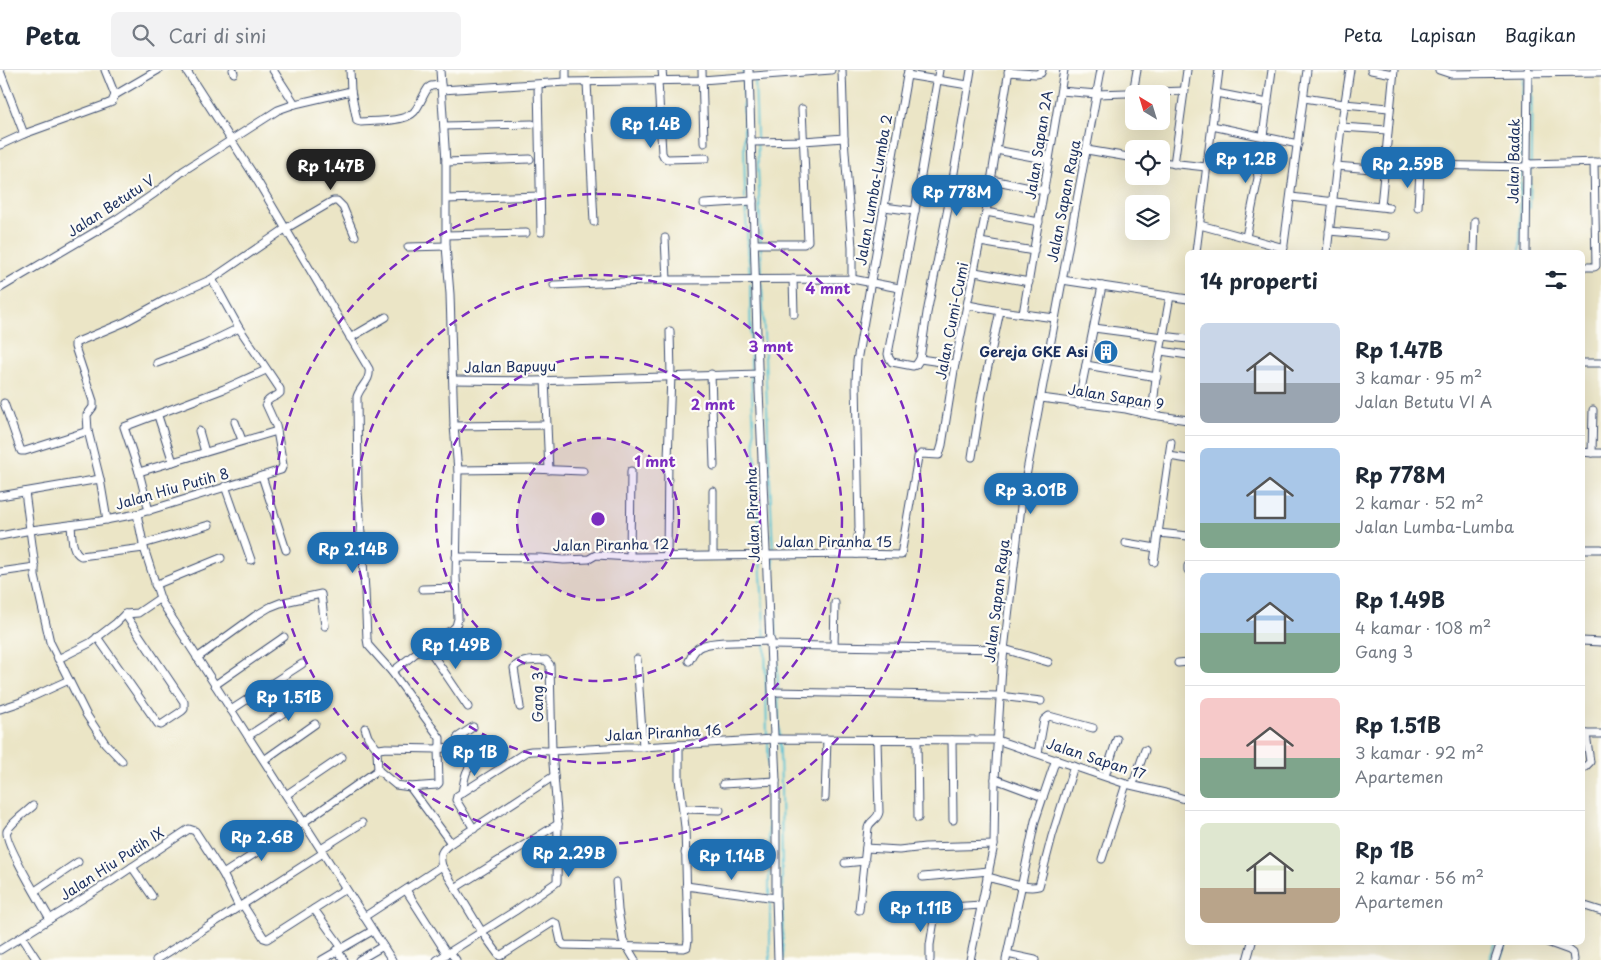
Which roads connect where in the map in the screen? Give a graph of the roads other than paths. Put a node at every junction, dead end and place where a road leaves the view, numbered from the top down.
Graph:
1 (105, 70) edge
2 (158, 70) edge
3 (186, 70) edge
4 (273, 70) edge
5 (350, 70) edge
6 (440, 70) edge
7 (566, 70) edge
8 (662, 70) edge
9 (702, 70) edge
10 (831, 70) edge
11 (842, 70) edge
12 (939, 70) edge
13 (971, 70) edge
14 (1042, 70) edge
15 (1064, 70) edge
16 (1101, 70) edge
17 (1136, 70) edge
18 (1187, 70) edge
19 (1220, 70) edge
20 (1264, 70) edge
21 (1308, 70) edge
22 (1350, 70) edge
23 (1371, 70) edge
24 (1439, 70) edge
25 (0, 71) edge
26 (1008, 71) edge
27 (1272, 71) edge
28 (908, 72) edge
29 (1394, 72) edge
30 (1528, 72) edge
31 (1601, 72) edge
32 (749, 73) edge
33 (937, 79) junction
34 (702, 80) junction
35 (660, 81) junction
36 (566, 82) junction
37 (587, 82) junction
38 (538, 85) junction
39 (968, 85) junction
40 (1134, 85) edge
41 (442, 87) junction
42 (351, 91) junction
43 (1061, 91) junction
44 (1184, 91) junction
45 (1170, 92) edge
46 (1125, 93) edge
47 (1216, 93) junction
48 (1097, 94) junction
49 (115, 95) junction
50 (1304, 98) junction
51 (1268, 103) junction
52 (295, 104) junction
53 (1344, 104) junction
54 (1389, 108) junction
55 (802, 109) dead end
56 (532, 124) dead end
57 (444, 126) junction
58 (1212, 126) junction
59 (1341, 127) junction
60 (1388, 130) junction
61 (24, 134) junction
62 (1263, 136) junction
63 (844, 138) junction
64 (231, 139) junction
65 (804, 141) junction
66 (751, 142) junction
67 (704, 143) dead end
68 (1298, 144) junction
69 (0, 145) edge
70 (996, 150) junction
71 (1086, 150) junction
72 (1209, 151) junction
73 (1125, 156) edge
74 (706, 158) dead end
75 (530, 159) dead end
76 (1049, 160) junction
77 (446, 162) junction
78 (1598, 162) edge
79 (1170, 163) edge
80 (1174, 164) junction
81 (1336, 166) junction
82 (1527, 166) junction
83 (1206, 167) junction
84 (1384, 170) junction
85 (992, 180) junction
86 (1045, 191) junction
87 (540, 196) junction
88 (1291, 197) junction
89 (446, 199) junction
90 (753, 201) junction
91 (1333, 202) junction
92 (704, 204) dead end
93 (1381, 206) junction
94 (884, 207) junction
95 (1418, 207) dead end
96 (1389, 208) dead end
97 (915, 211) junction
98 (986, 212) junction
99 (1475, 220) dead end
100 (594, 222) dead end
101 (1039, 222) junction
102 (1200, 225) junction
103 (286, 229) junction
104 (1329, 231) junction
105 (541, 232) dead end
106 (526, 233) dead end
107 (446, 235) junction
108 (355, 236) dead end
109 (1386, 236) dead end
110 (1246, 237) junction
111 (665, 238) dead end
112 (980, 242) junction
113 (754, 244) junction
114 (446, 246) junction
115 (408, 247) dead end
116 (1196, 250) edge
117 (1284, 250) edge
118 (1327, 250) edge
119 (1474, 250) edge
120 (1526, 250) edge
121 (1034, 251) junction
122 (1598, 266) edge
123 (1585, 267) edge
124 (975, 272) junction
125 (212, 279) junction
126 (756, 279) junction
127 (793, 279) junction
128 (852, 279) junction
129 (667, 280) junction
130 (1062, 280) junction
131 (870, 282) junction
132 (1029, 282) junction
133 (554, 285) dead end
134 (1102, 286) junction
135 (0, 288) edge
136 (900, 288) junction
137 (1170, 296) junction
138 (1185, 298) edge
139 (968, 305) junction
140 (1000, 311) junction
141 (794, 314) dead end
142 (1023, 314) junction
143 (386, 317) dead end
144 (1055, 318) junction
145 (238, 328) junction
146 (1094, 328) junction
147 (670, 331) dead end
148 (1163, 336) junction
149 (350, 338) junction
150 (1185, 339) edge
151 (1161, 351) junction
152 (1185, 355) edge
153 (920, 359) junction
154 (157, 363) dead end
155 (1585, 363) edge
156 (1601, 363) edge
157 (955, 364) junction
158 (1086, 365) junction
159 (266, 370) junction
160 (711, 374) junction
161 (759, 374) junction
162 (671, 376) junction
163 (1156, 376) junction
164 (453, 380) junction
165 (545, 380) junction
166 (1041, 398) junction
167 (4, 403) dead end
168 (1078, 404) junction
169 (1593, 410) dead end
170 (1152, 415) junction
171 (158, 416) junction
172 (1185, 420) edge
173 (235, 422) dead end
174 (454, 426) junction
175 (547, 426) junction
176 (88, 430) junction
177 (199, 431) dead end
178 (277, 431) junction
179 (242, 440) junction
180 (1171, 442) dead end
181 (205, 452) junction
182 (1585, 452) edge
183 (1592, 453) junction
184 (1601, 453) edge
185 (1169, 456) junction
186 (972, 457) dead end
187 (1185, 459) edge
188 (174, 462) junction
189 (714, 466) dead end
190 (458, 470) junction
191 (549, 470) junction
192 (584, 471) dead end
193 (631, 471) dead end
194 (139, 472) junction
195 (262, 476) junction
196 (100, 479) junction
197 (225, 486) junction
198 (712, 491) dead end
199 (25, 492) junction
200 (0, 496) edge
201 (149, 511) junction
202 (137, 514) junction
203 (107, 520) junction
204 (71, 525) junction
205 (209, 525) dead end
206 (31, 530) junction
207 (1158, 533) junction
208 (0, 536) edge
209 (1185, 536) edge
210 (1126, 543) dead end
211 (144, 546) junction
212 (1156, 548) junction
213 (1585, 548) edge
214 (1601, 549) edge
215 (286, 550) dead end
216 (766, 554) junction
217 (856, 554) junction
218 (713, 555) junction
219 (901, 555) joint
220 (667, 556) junction
221 (456, 557) junction
222 (630, 557) junction
223 (221, 558) dead end
224 (251, 560) dead end
225 (1154, 562) dead end
226 (35, 567) junction
227 (0, 572) edge
228 (155, 585) junction
229 (456, 588) junction
230 (422, 590) dead end
231 (160, 598) junction
232 (836, 602) dead end
233 (125, 614) junction
234 (325, 626) dead end
235 (97, 637) junction
236 (284, 637) dead end
237 (1585, 641) edge
238 (1601, 642) edge
239 (771, 644) junction
240 (426, 645) junction
241 (834, 646) junction
242 (1004, 649) junction
243 (197, 658) junction
244 (58, 659) junction
245 (637, 659) dead end
246 (689, 661) dead end
247 (1048, 662) dead end
248 (1178, 662) dead end
249 (1185, 662) edge
250 (302, 664) dead end
251 (392, 672) junction
252 (69, 680) junction
253 (215, 684) junction
254 (318, 690) dead end
255 (773, 692) junction
256 (1000, 696) junction
257 (1041, 702) dead end
258 (468, 706) dead end
259 (520, 708) dead end
260 (0, 709) edge
261 (231, 710) junction
262 (315, 724) dead end
263 (473, 727) dead end
264 (365, 728) dead end
265 (1093, 728) dead end
266 (1585, 734) edge
267 (1601, 734) edge
268 (248, 736) junction
269 (828, 739) junction
270 (1117, 739) dead end
271 (1585, 739) edge
272 (774, 740) junction
273 (878, 740) junction
274 (917, 740) junction
275 (952, 740) junction
276 (997, 740) junction
277 (679, 745) junction
278 (643, 748) junction
279 (378, 750) junction
280 (438, 750) junction
281 (1145, 750) dead end
282 (552, 751) junction
283 (1038, 753) junction
284 (342, 756) dead end
285 (482, 756) dead end
286 (1056, 759) junction
287 (264, 760) junction
288 (122, 762) dead end
289 (1074, 766) junction
290 (1585, 767) dead end
291 (378, 770) junction
292 (554, 776) junction
293 (1105, 776) junction
294 (995, 779) junction
295 (776, 782) junction
296 (723, 784) dead end
297 (1130, 784) junction
298 (410, 787) junction
299 (462, 793) junction
300 (286, 795) junction
301 (1043, 797) junction
302 (824, 798) dead end
303 (1185, 799) edge
304 (33, 806) dead end
305 (683, 809) junction
306 (720, 810) dead end
307 (918, 818) dead end
308 (953, 820) dead end
309 (304, 822) junction
310 (362, 823) dead end
311 (558, 824) junction
312 (474, 829) junction
313 (451, 843) junction
314 (994, 845) junction
315 (866, 848) junction
316 (322, 851) junction
317 (685, 853) junction
318 (716, 854) dead end
319 (1102, 859) dead end
320 (865, 861) junction
321 (78, 862) dead end
322 (743, 862) dead end
323 (775, 862) junction
324 (844, 863) dead end
325 (442, 866) junction
326 (132, 867) junction
327 (223, 874) junction
328 (988, 874) junction
329 (923, 877) dead end
330 (616, 882) dead end
331 (1021, 885) junction
332 (686, 886) junction
333 (455, 888) junction
334 (345, 889) junction
335 (406, 890) junction
336 (35, 891) junction
337 (152, 896) dead end
338 (776, 898) junction
339 (981, 905) junction
340 (241, 906) junction
341 (1585, 906) edge
342 (936, 908) junction
343 (314, 909) junction
344 (859, 910) dead end
345 (1601, 911) edge
346 (919, 912) dead end
347 (364, 917) junction
348 (50, 919) junction
349 (372, 931) junction
350 (482, 932) junction
351 (22, 937) junction
352 (1251, 945) edge
353 (1499, 945) edge
354 (1556, 945) edge
355 (382, 946) junction
356 (627, 948) junction
357 (339, 949) junction
358 (0, 950) edge
359 (448, 953) junction
360 (168, 957) edge
361 (1006, 957) edge
362 (37, 960) edge
363 (156, 960) edge
364 (322, 960) edge
365 (344, 960) edge
366 (360, 960) edge
367 (392, 960) edge
368 (437, 960) edge
369 (456, 960) edge
370 (635, 960) edge
371 (778, 960) edge
372 (930, 960) edge
373 (970, 960) edge
374 (1036, 960) edge
375 (1247, 960) edge
376 (1494, 960) edge
377 (1574, 960) edge

1 - 49 street
2 - 49 street
3 - 64 street
4 - 52 street
5 - 42 street
6 - 41 street, Jalan Bapuyu
7 - 36 street
8 - 35 street
9 - 34 street
10 - 32 street
11 - 63 street
12 - 33 street
13 - 39 street
14 - 26 street
15 - 43 street, Jalan Sapan 2A
16 - 48 street, Jalan Sapan Raya
17 - 40 street
18 - 44 street
19 - 47 street
20 - 27 street
21 - 50 street
22 - 53 street
23 - 29 street
24 - 30 street
25 - 61 street
26 - 70 street, Jalan Cumi-Cumi
27 - 51 street
28 - 33 street
28 - 94 street, Jalan Lumba-Lumba 2
29 - 54 street
30 - 31 street
30 - 82 street, Jalan Badak
32 - 34 street
32 - 66 street, Jalan Piranha
33 - 39 street
33 - 97 street
34 - 35 street
34 - 67 street
35 - 37 street
35 - 74 street
36 - 37 street
36 - 38 street
37 - 100 street
38 - 41 street
38 - 87 street
39 - 153 street
41 - 42 street
41 - 57 street, Jalan Bapuyu
42 - 52 street, Jalan Betutu V
43 - 48 street
43 - 76 street, Jalan Sapan 2A
44 - 45 street
44 - 80 street
46 - 48 street
47 - 51 street
47 - 58 street
48 - 71 street, Jalan Sapan Raya
49 - 61 street
50 - 53 street
50 - 68 street
51 - 62 street
52 - 64 street, Jalan Betutu V
53 - 54 street
53 - 59 street
54 - 60 street
55 - 65 street
56 - 57 street
57 - 77 street, Jalan Bapuyu
58 - 62 street
58 - 72 street
59 - 60 street
59 - 81 street
60 - 84 street
61 - 69 street
62 - 68 street
63 - 65 street
63 - 128 street
64 - 103 street
64 - 135 street, Jalan Betutu V
65 - 66 street
65 - 113 street
66 - 90 street, Jalan Piranha
68 - 88 street
70 - 76 street
70 - 85 street, Jalan Cumi-Cumi
71 - 73 street
71 - 130 street, Jalan Sapan Raya
72 - 83 street
72 - 110 street
75 - 77 street
76 - 86 street, Jalan Sapan 2A
77 - 89 street, Jalan Bapuyu
78 - 82 street
78 - 122 street
79 - 80 street
80 - 83 street
81 - 84 street
81 - 91 street
82 - 95 street
82 - 120 street, Jalan Badak
83 - 102 street
84 - 93 street
85 - 86 street
85 - 98 street, Jalan Cumi-Cumi
86 - 101 street, Jalan Sapan 2A
87 - 89 street
87 - 105 street
88 - 91 street
88 - 117 street
89 - 107 street, Jalan Bapuyu
90 - 92 street
90 - 113 street, Jalan Piranha
91 - 93 street
91 - 104 street
93 - 96 street
94 - 97 street
94 - 131 street, Jalan Lumba-Lumba 2
97 - 136 street
98 - 101 street
98 - 112 street, Jalan Cumi-Cumi
99 - 119 street
101 - 121 street, Jalan Sapan 2A
102 - 110 street
102 - 116 street
103 - 108 street
103 - 125 street
103 - 149 street
104 - 109 street
104 - 118 street
106 - 107 street
107 - 114 street, Jalan Bapuyu
110 - 117 street
111 - 129 street
112 - 121 street
112 - 124 street, Jalan Cumi-Cumi
113 - 126 street, Jalan Piranha
114 - 115 street
114 - 164 street, Jalan Bapuyu
121 - 132 street, Jalan Sapan 2A
122 - 123 street
124 - 132 street
124 - 139 street, Jalan Cumi-Cumi
125 - 145 street
125 - 176 street
126 - 127 street
126 - 129 street
126 - 161 street, Jalan Piranha
127 - 128 street
127 - 141 street
128 - 131 street
129 - 133 street
130 - 134 street
130 - 144 street, Jalan Sapan Raya
131 - 136 street
131 - 217 street, Jalan Lumba-Lumba 2
132 - 142 street, Jalan Sapan 2A
134 - 137 street
134 - 146 street
136 - 153 street
137 - 138 street
137 - 148 street
139 - 140 street
139 - 157 street, Jalan Cumi-Cumi
140 - 142 street
140 - 186 street
142 - 144 street
143 - 149 street
144 - 166 street, Jalan Sapan Raya
145 - 154 street
145 - 159 street
146 - 148 street
146 - 158 street
147 - 162 street
148 - 150 street
148 - 151 street
149 - 251 street
151 - 152 street
151 - 163 street
153 - 157 street
155 - 156 street
157 - 219 street, Jalan Cumi-Cumi
158 - 163 street
158 - 168 street
159 - 171 street
159 - 178 street
160 - 161 street, Jalan Bapuyu
160 - 162 street, Jalan Bapuyu
160 - 189 street
161 - 216 street, Jalan Piranha
162 - 165 street, Jalan Bapuyu
162 - 220 street
163 - 170 street
164 - 165 street, Jalan Bapuyu
164 - 174 street
165 - 175 street
166 - 168 street, Jalan Sapan 9
166 - 242 street, Jalan Sapan Raya
167 - 176 street
168 - 170 street, Jalan Sapan 9
169 - 183 street
170 - 172 street, Jalan Sapan 9
171 - 188 street
171 - 194 street
173 - 179 street
174 - 175 street
174 - 190 street
175 - 191 street
176 - 196 street
177 - 181 street
178 - 179 street
178 - 195 street, Jalan Hiu Putih 8
179 - 181 street
180 - 185 street
181 - 188 street
182 - 183 street
183 - 184 street
185 - 187 street
185 - 207 street
188 - 194 street
190 - 191 street
190 - 221 street
191 - 192 street
193 - 222 street
194 - 201 street
195 - 197 street, Jalan Hiu Putih 8
195 - 215 street
196 - 199 street
196 - 203 street
197 - 201 street, Jalan Hiu Putih 8
197 - 224 street
198 - 218 street
199 - 200 street
199 - 206 street
201 - 202 street, Jalan Hiu Putih 8
202 - 203 street, Jalan Hiu Putih 8
202 - 211 street
203 - 204 street, Jalan Hiu Putih 8
204 - 206 street, Jalan Hiu Putih 8
204 - 211 street
205 - 211 street
206 - 208 street, Jalan Hiu Putih 8
206 - 226 street
207 - 209 street
207 - 212 street
210 - 212 street
211 - 228 street
212 - 225 street
213 - 214 street
216 - 217 street, Jalan Piranha 15
216 - 218 street, Jalan Piranha 12
216 - 239 street, Jalan Piranha
217 - 219 street, Jalan Piranha 15
218 - 220 street, Jalan Piranha 12
220 - 222 street, Jalan Piranha 12
221 - 222 street, Jalan Piranha 12
221 - 229 street
223 - 228 street
226 - 227 street
226 - 244 street
228 - 231 street
229 - 230 street
229 - 240 street
231 - 233 street
231 - 243 street
232 - 241 street
233 - 235 street
233 - 235 street
234 - 243 street
235 - 244 street
236 - 253 street
237 - 238 street
239 - 241 street
239 - 246 street
239 - 255 street, Jalan Piranha
240 - 251 street
240 - 258 street
241 - 242 street
242 - 247 street
242 - 256 street, Jalan Sapan Raya
243 - 253 street
244 - 252 street
245 - 278 street
248 - 249 street
250 - 261 street
251 - 280 street
252 - 260 street
252 - 288 street
253 - 261 street
254 - 268 street
255 - 256 street
255 - 272 street, Jalan Piranha
256 - 257 street
256 - 276 street, Jalan Sapan Raya
259 - 282 street, Gang 3
261 - 268 street
262 - 287 street
263 - 280 street
264 - 279 street
265 - 283 street
266 - 267 street
268 - 287 street
269 - 272 street, Jalan Piranha 16
269 - 273 street, Jalan Piranha 16
269 - 302 street
270 - 293 street
271 - 290 street
272 - 277 street, Jalan Piranha 16
272 - 295 street, Jalan Piranha
273 - 274 street, Jalan Sapan 17
273 - 315 street
274 - 275 street, Jalan Sapan 17
274 - 307 street
275 - 276 street, Jalan Sapan 17
275 - 308 street
276 - 283 street, Jalan Sapan 17
276 - 294 street, Jalan Sapan Raya
277 - 278 street, Jalan Piranha 16
277 - 305 street
278 - 282 street, Jalan Piranha 16
279 - 280 street
279 - 291 street
280 - 298 street
281 - 297 street
282 - 292 street
282 - 299 street, Jalan Piranha 16
283 - 286 street, Jalan Sapan 17
284 - 300 street
285 - 299 street
286 - 289 street, Jalan Sapan 17
286 - 301 street
287 - 300 street
289 - 293 street, Jalan Sapan 17
289 - 331 street
291 - 298 street
291 - 309 street
292 - 311 street
292 - 312 street
293 - 297 street, Jalan Sapan 17
294 - 301 street
294 - 314 street, Jalan Sapan Raya
295 - 296 street
295 - 323 street, Jalan Piranha
297 - 303 street, Jalan Sapan 17
297 - 319 street
298 - 313 street
299 - 312 street
300 - 309 street
301 - 331 street
304 - 336 street
305 - 306 street
305 - 317 street
309 - 316 street
309 - 327 street
310 - 316 street
311 - 333 street
311 - 350 street
312 - 313 street
313 - 325 street
314 - 315 street
314 - 328 street, Jalan Sapan Raya
315 - 320 street
316 - 334 street
316 - 340 street
317 - 318 street
317 - 332 street
320 - 324 street
320 - 344 street
321 - 336 street
322 - 323 street
323 - 338 street, Jalan Piranha
325 - 333 street
325 - 335 street
326 - 327 street, Jalan Hiu Putih IX
326 - 337 street
326 - 348 street, Jalan Hiu Putih IX
327 - 340 street
328 - 329 street
328 - 331 street
328 - 339 street, Jalan Sapan Raya
330 - 356 street
331 - 361 street
332 - 338 street
332 - 356 street
333 - 350 street
334 - 343 street
334 - 347 street
335 - 347 street
335 - 359 street
336 - 348 street
338 - 371 street, Jalan Piranha
339 - 342 street
339 - 373 street, Jalan Sapan Raya
340 - 343 street
340 - 360 street
341 - 345 street
342 - 346 street
342 - 372 street
343 - 357 street
347 - 349 street
348 - 351 street, Jalan Hiu Putih IX
349 - 355 street
349 - 357 street
350 - 356 street
350 - 359 street
351 - 358 street, Jalan Hiu Putih IX
351 - 362 street
352 - 375 street
353 - 376 street
354 - 377 street
355 - 366 street
355 - 367 street
356 - 370 street
357 - 364 street
357 - 365 street
359 - 368 street
359 - 369 street
360 - 363 street
361 - 374 street

